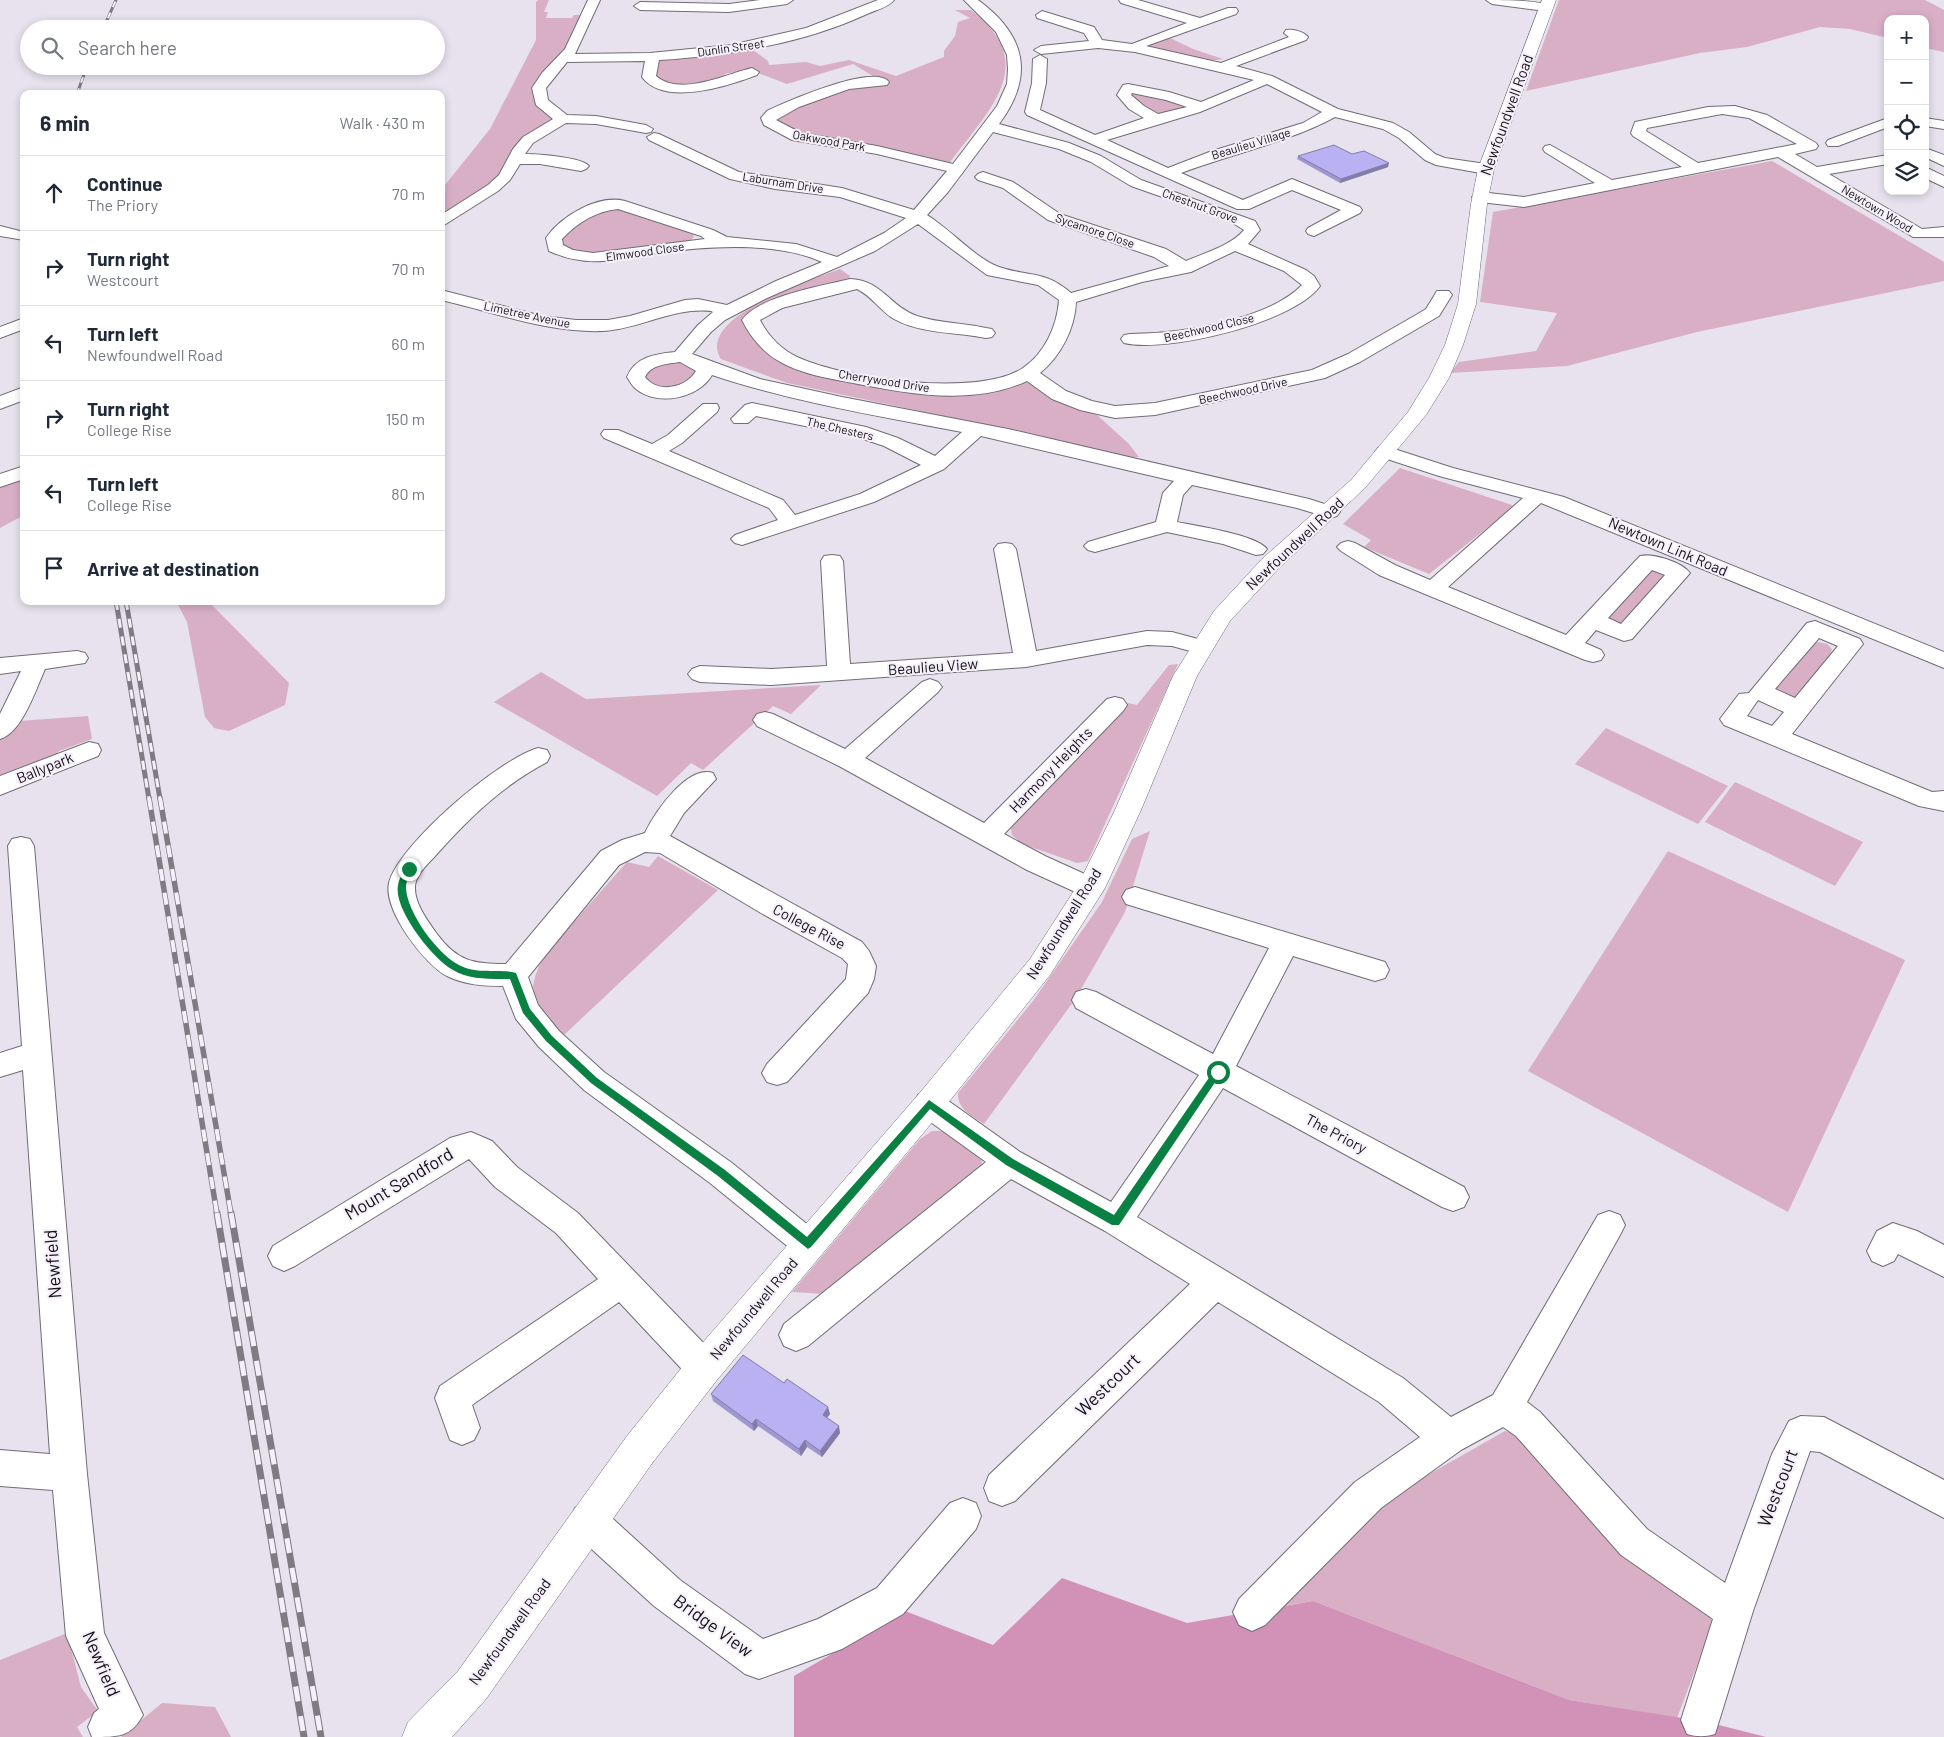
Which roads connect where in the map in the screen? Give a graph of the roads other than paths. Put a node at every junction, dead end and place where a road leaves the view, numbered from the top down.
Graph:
1 (594, 0) edge
2 (787, 0) edge
3 (888, 0) edge
4 (970, 0) edge
5 (1125, 0) edge
6 (1504, 1) edge
7 (697, 4) edge
8 (1547, 4) edge
9 (640, 6) dead end
10 (1232, 11) dead end
11 (1042, 16) dead end
12 (1512, 16) dead end
13 (1199, 22) junction
14 (1291, 33) dead end
15 (1098, 44) junction
16 (653, 56) junction
17 (1149, 57) dead end
18 (566, 58) junction
19 (1134, 60) junction
20 (1222, 67) junction
21 (752, 72) dead end
22 (1267, 79) junction
23 (882, 82) dead end
24 (1128, 88) junction
25 (1200, 106) junction
26 (1333, 112) junction
27 (1159, 118) junction
28 (562, 119) junction
29 (1929, 123) edge
30 (1884, 124) edge
31 (987, 126) junction
32 (1944, 126) edge
33 (1093, 140) junction
34 (1833, 143) dead end
35 (1944, 148) edge
36 (1550, 149) dead end
37 (1929, 151) edge
38 (1781, 152) junction
39 (1929, 154) edge
40 (515, 159) junction
41 (1884, 160) edge
42 (1944, 161) edge
43 (581, 166) dead end
44 (1486, 169) junction
45 (1697, 169) junction
46 (956, 170) junction
47 (1814, 172) junction
48 (1168, 173) junction
49 (1929, 174) edge
50 (983, 177) dead end
51 (1944, 182) edge
52 (1610, 186) junction
53 (1480, 197) junction
54 (1370, 202) dead end
55 (1354, 210) junction
56 (916, 216) junction
57 (445, 219) edge
58 (0, 231) edge
59 (1314, 231) dead end
60 (1944, 232) edge
61 (20, 236) edge
62 (724, 242) junction
63 (1235, 245) junction
64 (837, 263) junction
65 (1185, 268) junction
66 (1443, 295) dead end
67 (445, 296) edge
68 (1068, 299) junction
69 (730, 311) junction
70 (20, 325) edge
71 (0, 333) edge
72 (986, 333) dead end
73 (1130, 338) dead end
74 (680, 357) junction
75 (701, 365) junction
76 (1028, 373) junction
77 (689, 388) junction
78 (20, 395) edge
79 (0, 403) edge
80 (752, 403) junction
81 (710, 408) dead end
82 (976, 429) junction
83 (611, 434) dead end
84 (1385, 452) junction
85 (652, 453) junction
86 (937, 465) junction
87 (20, 474) edge
88 (1188, 478) junction
89 (0, 481) edge
90 (1536, 495) junction
91 (1330, 512) junction
92 (791, 524) junction
93 (1166, 526) junction
94 (742, 539) dead end
95 (1095, 546) dead end
96 (1348, 547) dead end
97 (1005, 549) dead end
98 (1256, 549) dead end
99 (832, 561) dead end
100 (1433, 589) junction
101 (1593, 620) dead end
102 (1570, 645) junction
103 (1201, 647) junction
104 (1593, 655) dead end
105 (77, 658) dead end
106 (1026, 660) junction
107 (1944, 661) edge
108 (36, 664) junction
109 (0, 666) edge
110 (840, 673) junction
111 (700, 674) dead end
112 (930, 687) dead end
113 (1747, 700) dead end
114 (1115, 705) dead end
115 (1799, 709) dead end
116 (765, 720) dead end
117 (0, 731) edge
118 (1776, 738) junction
119 (89, 750) dead end
120 (538, 756) dead end
121 (848, 760) junction
122 (704, 779) dead end
123 (0, 786) edge
124 (1944, 800) edge
125 (988, 835) junction
126 (655, 841) junction
127 (21, 846) dead end
128 (1090, 888) junction
129 (1135, 897) dead end
130 (1286, 943) junction
131 (1375, 970) dead end
132 (513, 975) junction
133 (1086, 1000) dead end
134 (37, 1053) junction
135 (0, 1065) edge
136 (1218, 1072) junction
137 (777, 1073) dead end
138 (929, 1104) junction
139 (1009, 1162) junction
140 (1453, 1198) dead end
141 (1116, 1221) junction
142 (1609, 1225) dead end
143 (808, 1244) junction
144 (1882, 1251) dead end
145 (284, 1256) dead end
146 (1944, 1262) edge
147 (621, 1282) junction
148 (1214, 1283) junction
149 (796, 1335) dead end
150 (704, 1368) junction
151 (1505, 1406) junction
152 (462, 1428) dead end
153 (1449, 1438) junction
154 (0, 1468) edge
155 (69, 1474) junction
156 (1002, 1488) dead end
157 (1944, 1500) edge
158 (963, 1516) dead end
159 (588, 1521) junction
160 (1734, 1611) junction
161 (1252, 1612) dead end
162 (1701, 1720) dead end
163 (108, 1727) dead end
164 (423, 1737) edge

1 - 18 street
2 - 7 street
3 - 16 street, Dunlin Street
4 - 31 street
5 - 13 street
6 - 8 street
6 - 12 street
7 - 9 street
8 - 44 main road, Newfoundwell Road
10 - 13 street
11 - 15 street
13 - 19 street
14 - 20 street
15 - 19 street
15 - 33 street
16 - 18 street, Dunlin Street
16 - 21 street
17 - 19 street
18 - 28 street
19 - 20 street
19 - 24 street
20 - 22 street
22 - 25 street
22 - 26 street
23 - 46 street, Oakwood Park
24 - 25 street
24 - 27 street
25 - 27 street
26 - 44 street
26 - 48 street, Beaulieu Village
27 - 33 street
28 - 40 street
28 - 56 street, Laburnam Drive
29 - 32 street
30 - 34 street
31 - 46 street
31 - 63 street, Chestnut Grove
33 - 48 street
35 - 37 street
36 - 52 street
38 - 45 street
38 - 45 street
38 - 47 street, Newtown Wood
39 - 42 street
40 - 43 street
40 - 57 street
41 - 47 street, Newtown Wood
44 - 53 main road, Newfoundwell Road
45 - 52 street
46 - 56 street
47 - 60 street, Newtown Wood
48 - 55 street
49 - 51 street
50 - 65 street, Sycamore Close
52 - 53 street
53 - 84 main road, Newfoundwell Road
54 - 55 street
55 - 59 street
56 - 64 street
56 - 68 street
58 - 61 street
62 - 62 street, Elmwood Close
62 - 64 street, Elmwood Close
63 - 65 street, Chestnut Grove
63 - 73 street, Beechwood Close
64 - 69 street
65 - 68 street, Chestnut Grove
66 - 76 street, Beechwood Drive
67 - 69 street, Limetree Avenue
68 - 76 street, Cherrywood Drive
69 - 74 street
70 - 71 street
72 - 76 street, Cherrywood Drive
74 - 75 street
74 - 77 street
75 - 77 street
75 - 80 street
77 - 80 street
78 - 79 street
80 - 82 street
80 - 86 street, The Chesters
81 - 85 street
82 - 86 street
82 - 88 street
83 - 85 street
84 - 90 street, Newtown Link Road
84 - 91 main road, Newfoundwell Road
85 - 92 street
86 - 92 street
87 - 89 street
88 - 91 street
88 - 93 street
90 - 100 street
90 - 107 street, Newtown Link Road
91 - 103 main road, Newfoundwell Road
92 - 94 street
93 - 95 street
93 - 98 street
96 - 100 street
97 - 106 street
99 - 110 street
100 - 102 street
101 - 102 street
102 - 104 street
103 - 106 street, Beaulieu View
103 - 128 main road, Newfoundwell Road
105 - 108 street
106 - 110 street, Beaulieu View
108 - 109 street
108 - 117 street
110 - 111 street, Beaulieu View
112 - 121 street
113 - 118 street
114 - 125 street, Harmony Heights
115 - 118 street
116 - 121 street
118 - 124 street
119 - 123 street, Ballypark
120 - 132 street
121 - 125 street
122 - 126 street
125 - 128 street
126 - 132 street
126 - 137 street, College Rise
127 - 134 street, Newfield
128 - 138 main road, Newfoundwell Road
129 - 130 street
130 - 131 street
130 - 136 street
132 - 143 street
133 - 136 street, The Priory
134 - 135 street
134 - 155 street, Newfield
136 - 140 street, The Priory
136 - 141 street
138 - 139 street
138 - 143 main road, Newfoundwell Road
139 - 141 street
139 - 149 street
141 - 148 street
142 - 151 street
143 - 150 main road, Newfoundwell Road
144 - 146 street
145 - 147 street, Mount Sandford
147 - 150 street, Mount Sandford
147 - 152 street
148 - 153 street
148 - 156 street, Westcourt
150 - 159 main road, Newfoundwell Road
151 - 153 street
151 - 160 street
153 - 161 street
154 - 155 street
155 - 163 street, Newfield
157 - 160 street, Westcourt
158 - 159 street, Bridge View
159 - 164 main road, Newfoundwell Road
160 - 162 street, Westcourt

